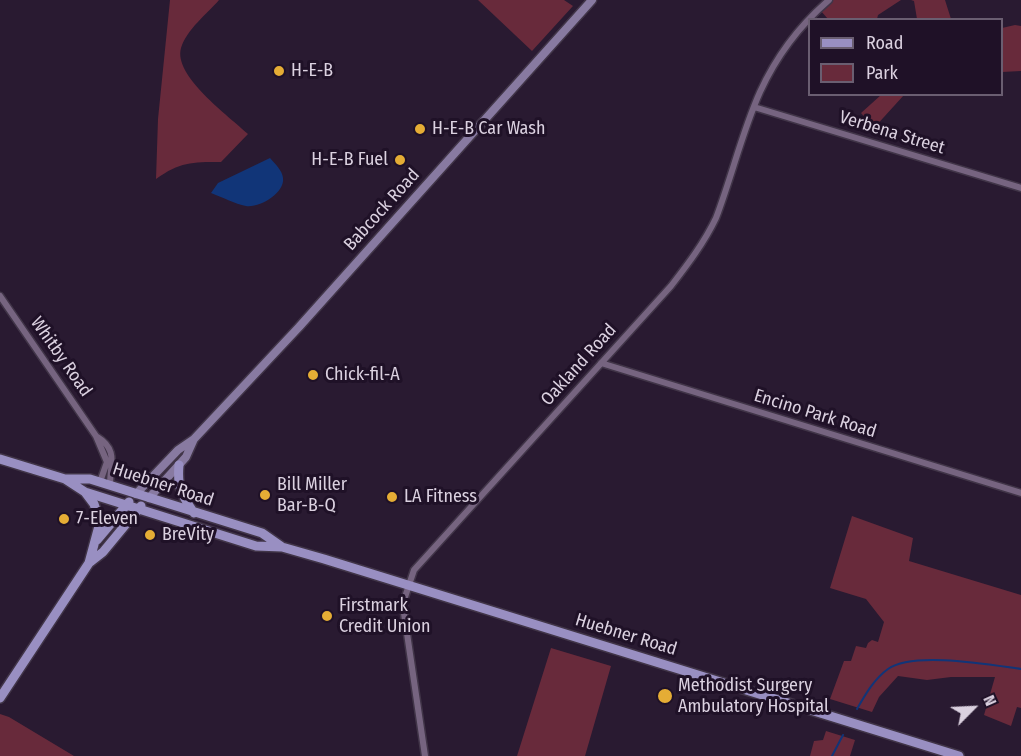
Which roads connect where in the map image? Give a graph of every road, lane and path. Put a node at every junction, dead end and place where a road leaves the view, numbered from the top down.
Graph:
1 (592, 0) edge
2 (829, 0) edge
3 (810, 18) edge
4 (808, 20) edge
5 (754, 107) junction
6 (1021, 188) edge
7 (0, 296) edge
8 (601, 363) junction
9 (96, 436) junction
10 (194, 439) junction
11 (0, 459) edge
12 (179, 465) junction
13 (65, 479) junction
14 (100, 482) junction
15 (110, 485) junction
16 (85, 492) junction
17 (1021, 493) edge
18 (136, 494) junction
19 (149, 498) junction
20 (126, 505) junction
21 (139, 509) junction
22 (194, 513) junction
23 (94, 544) junction
24 (282, 547) junction
25 (88, 563) junction
26 (408, 585) junction
27 (0, 698) edge
28 (425, 756) edge
29 (959, 756) edge

1 - 10 main road, Babcock Road
2 - 3 street, Oakland Road
4 - 5 street, Oakland Road
5 - 6 street, Verbena Street
5 - 8 street, Oakland Road
7 - 9 street, Whitby Road
8 - 17 street, Encino Park Road
8 - 26 street, Oakland Road
9 - 14 street, Whitby Road
9 - 15 street, Whitby Road
10 - 12 main road, Babcock Road
10 - 18 main road, Babcock Road
11 - 13 main road, Huebner Road
12 - 19 main road, Babcock Road
12 - 22 main road
13 - 14 main road, Huebner Road
13 - 16 main road, Huebner Road
14 - 15 main road, Huebner Road
15 - 18 main road, Huebner Road
16 - 20 main road, Huebner Road
16 - 23 main road
18 - 19 main road, Huebner Road
18 - 20 main road, Babcock Road
19 - 21 main road, Babcock Road
19 - 22 main road, Huebner Road
20 - 21 main road, Huebner Road
20 - 23 main road, Babcock Road
21 - 24 main road, Huebner Road
21 - 25 main road, Babcock Road
22 - 24 main road, Huebner Road
23 - 25 main road, Babcock Road
24 - 26 main road, Huebner Road
25 - 27 main road, Babcock Road
26 - 28 street, Oakland Road
26 - 29 main road, Huebner Road

